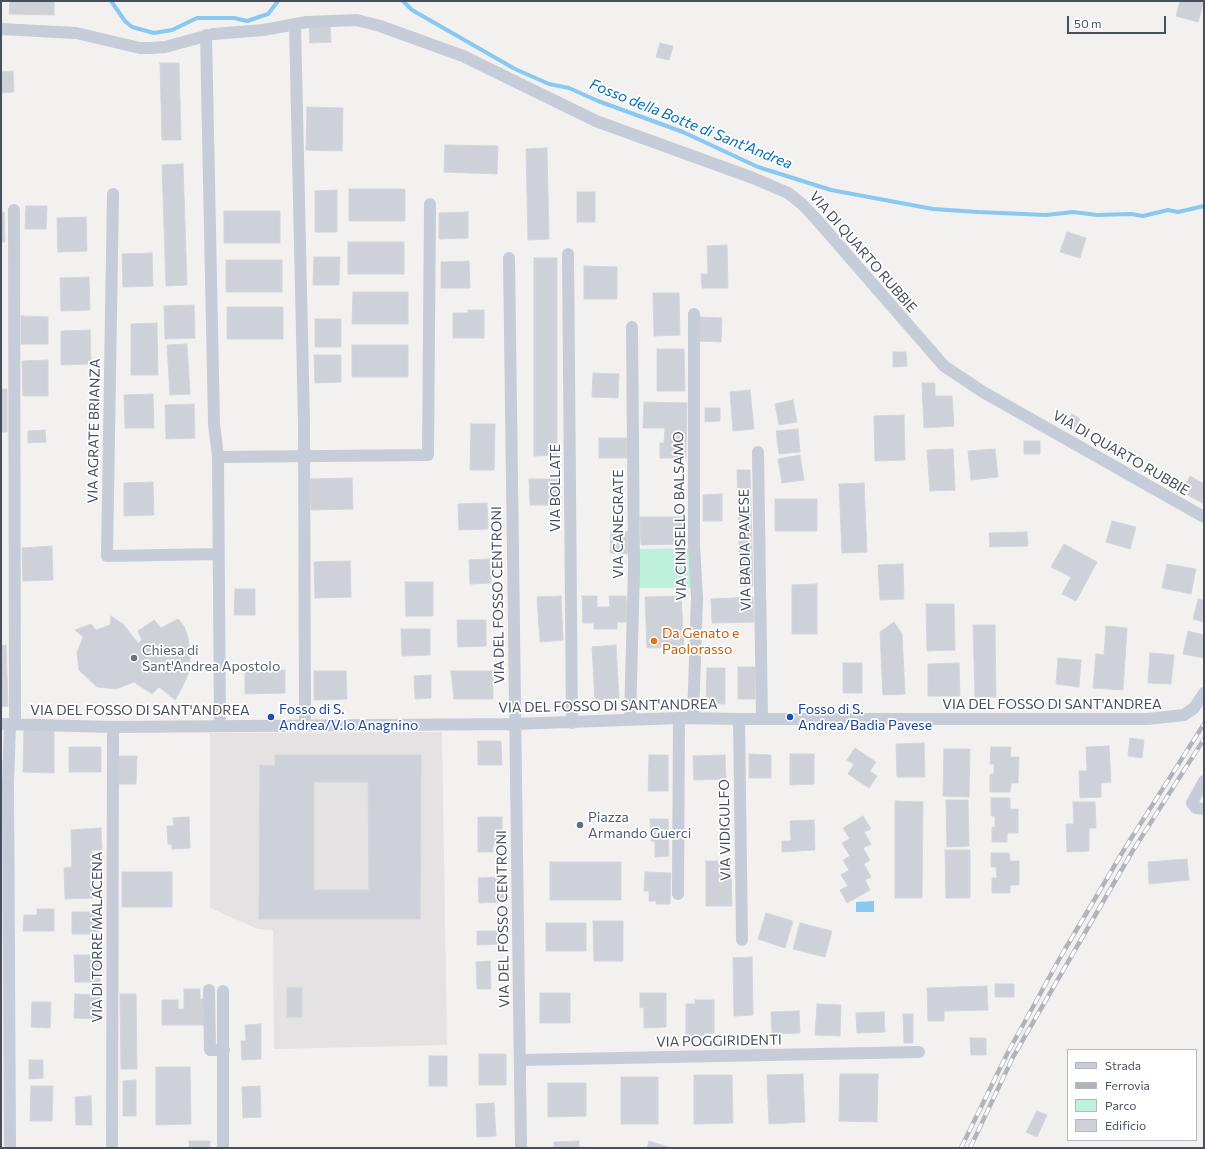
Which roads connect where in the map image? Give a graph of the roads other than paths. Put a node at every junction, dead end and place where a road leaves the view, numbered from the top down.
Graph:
1 (295, 24) junction
2 (1, 30) edge
3 (206, 35) junction
4 (113, 194) dead end
5 (430, 204) dead end
6 (14, 210) dead end
7 (568, 254) dead end
8 (509, 258) dead end
9 (694, 314) dead end
10 (632, 327) dead end
11 (758, 452) dead end
12 (304, 456) junction
13 (218, 457) junction
14 (1204, 517) edge
15 (218, 554) junction
16 (1204, 692) edge
17 (679, 718) junction
18 (693, 718) junction
19 (739, 719) junction
20 (762, 719) junction
21 (630, 720) junction
22 (572, 723) junction
23 (9, 724) edge
24 (515, 724) junction
25 (305, 725) junction
26 (220, 726) junction
27 (113, 727) junction
28 (1204, 782) edge
29 (1204, 809) edge
30 (678, 894) dead end
31 (742, 940) dead end
32 (209, 990) dead end
33 (223, 990) dead end
34 (224, 1050) junction
35 (919, 1052) dead end
36 (520, 1060) junction
37 (10, 1148) edge
38 (112, 1148) edge
39 (223, 1148) edge
40 (521, 1148) edge

1 - 3 street, VIA DI QUARTO RUBBIE
1 - 12 street
1 - 14 street, VIA DI QUARTO RUBBIE
2 - 3 street, VIA DI QUARTO RUBBIE
3 - 13 street
4 - 15 street, VIA AGRATE BRIANZA
5 - 12 street
6 - 23 street
7 - 22 street, VIA BOLLATE
8 - 24 street, VIA DEL FOSSO CENTRONI
9 - 18 street, VIA CINISELLO BALSAMO
10 - 21 street, VIA CANEGRATE
11 - 20 street, VIA BADIA PAVESE
12 - 13 street
12 - 25 street
13 - 15 street
15 - 26 street
16 - 20 street, VIA DEL FOSSO DI SANT'ANDREA
17 - 18 street, VIA DEL FOSSO DI SANT'ANDREA
17 - 21 street, VIA DEL FOSSO DI SANT'ANDREA
17 - 30 street
18 - 19 street, VIA DEL FOSSO DI SANT'ANDREA
19 - 20 street, VIA DEL FOSSO DI SANT'ANDREA
19 - 31 street, VIA VIDIGULFO
21 - 22 street, VIA DEL FOSSO DI SANT'ANDREA
22 - 24 street, VIA DEL FOSSO DI SANT'ANDREA
23 - 27 street, VIA DEL FOSSO DI SANT'ANDREA
23 - 37 street
24 - 25 street, VIA DEL FOSSO DI SANT'ANDREA
24 - 36 street, VIA DEL FOSSO CENTRONI
25 - 26 street, VIA DEL FOSSO DI SANT'ANDREA
26 - 27 street, VIA DEL FOSSO DI SANT'ANDREA
27 - 38 street, VIA DI TORRE MALACENA
28 - 29 street
32 - 34 street
33 - 34 street
34 - 39 street
35 - 36 street, VIA POGGIRIDENTI
36 - 40 street, VIA DEL FOSSO CENTRONI

